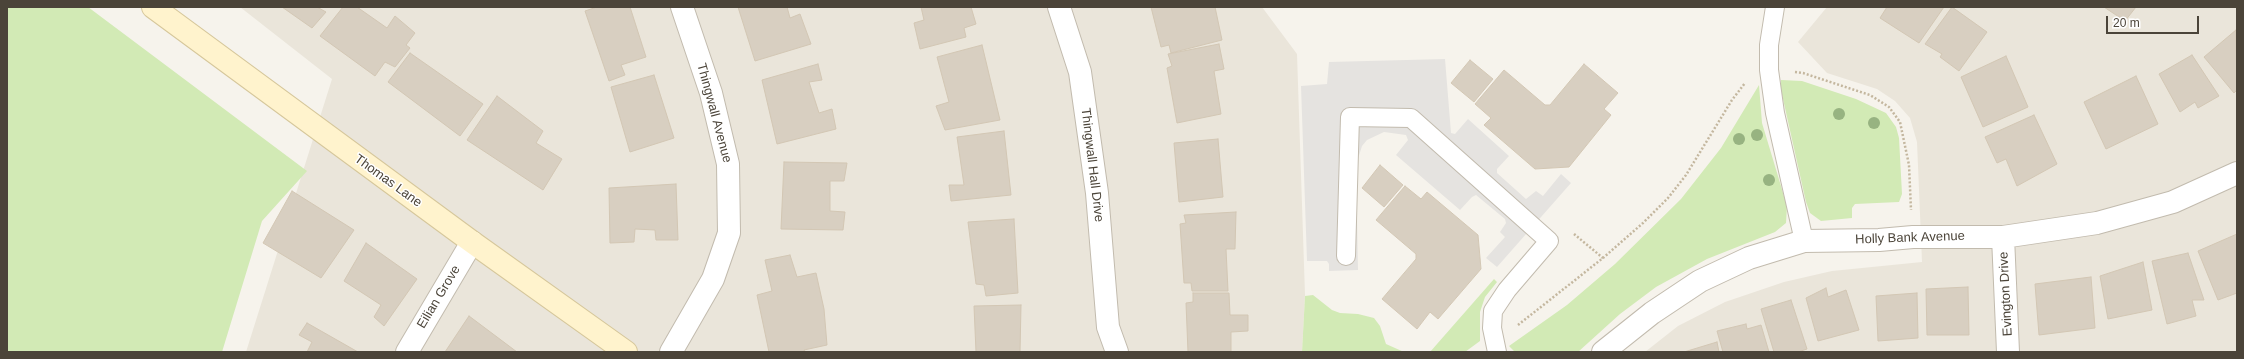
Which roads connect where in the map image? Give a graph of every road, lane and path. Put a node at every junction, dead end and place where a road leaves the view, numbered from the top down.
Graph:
1 (153, 7) edge
2 (682, 7) edge
3 (1059, 7) edge
4 (1775, 7) edge
5 (1769, 70) junction
6 (2237, 173) edge
7 (1577, 236) dead end
8 (1913, 237) junction
9 (2003, 237) junction
10 (1804, 241) junction
11 (472, 242) junction
12 (1346, 256) dead end
13 (1603, 258) junction
14 (1108, 327) junction
15 (1495, 348) edge
16 (406, 352) edge
17 (626, 352) edge
18 (671, 352) edge
19 (1102, 352) edge
20 (1116, 352) edge
21 (1603, 352) edge
22 (2008, 352) edge

1 - 11 street, Thomas Lane
2 - 18 street, Thingwall Avenue
3 - 14 street, Thingwall Hall Drive
4 - 5 lane
5 - 8 path
5 - 10 lane
5 - 13 path
6 - 9 street, Holly Bank Avenue
7 - 13 path
8 - 9 street, Holly Bank Avenue
8 - 10 street, Holly Bank Avenue
9 - 22 street, Evington Drive
10 - 21 street, Holly Bank Avenue
11 - 16 street, Eilian Grove
11 - 17 street, Thomas Lane
12 - 15 lane
13 - 15 path
14 - 19 street, Thingwall Hall Drive
14 - 20 street, Thingwall Hall Drive

